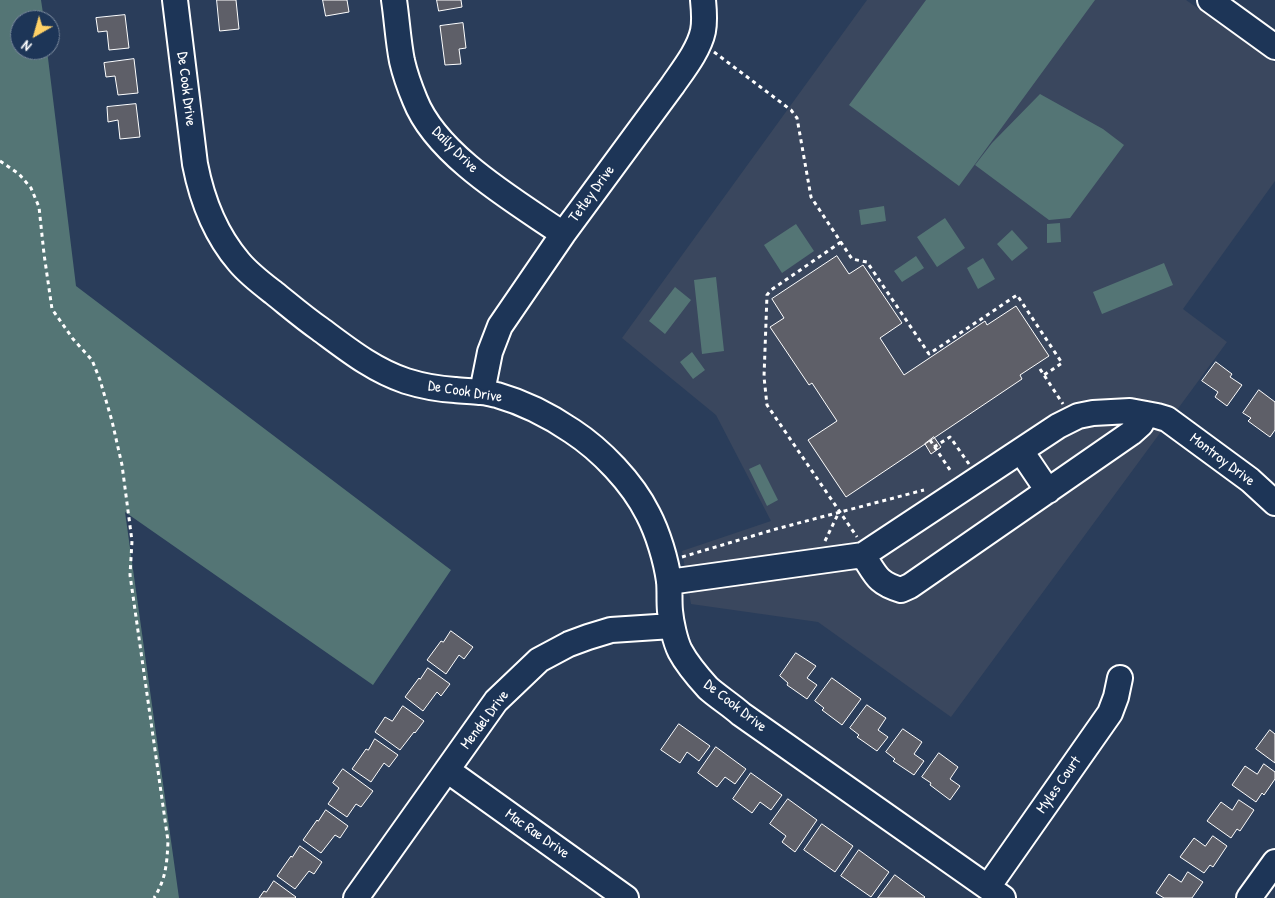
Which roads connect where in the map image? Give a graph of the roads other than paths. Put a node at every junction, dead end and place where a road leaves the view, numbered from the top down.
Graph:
1 (175, 0) edge
2 (394, 0) edge
3 (703, 0) edge
4 (1210, 0) edge
5 (1275, 47) edge
6 (563, 234) junction
7 (482, 392) junction
8 (1157, 416) junction
9 (1021, 451) junction
10 (1048, 491) junction
11 (1275, 503) edge
12 (862, 548) junction
13 (669, 582) junction
14 (672, 626) junction
15 (1120, 678) dead end
16 (447, 770) junction
17 (1275, 862) edge
18 (995, 892) edge
19 (356, 898) edge
20 (626, 898) edge
21 (1249, 898) edge

1 - 7 street, De Cook Drive
2 - 6 street, Daily Drive
3 - 6 street, Tetley Drive
4 - 5 street
6 - 7 street, Tetley Drive
7 - 13 street, De Cook Drive
8 - 9 street
8 - 10 street
8 - 11 street, Montroy Drive
9 - 10 street
9 - 12 street
10 - 12 street
12 - 13 street
13 - 14 street, De Cook Drive
14 - 16 street, Mendel Drive
14 - 18 street, De Cook Drive
15 - 18 street, Myles Court
16 - 19 street, Mendel Drive
16 - 20 street, Mac Rae Drive
17 - 21 street

